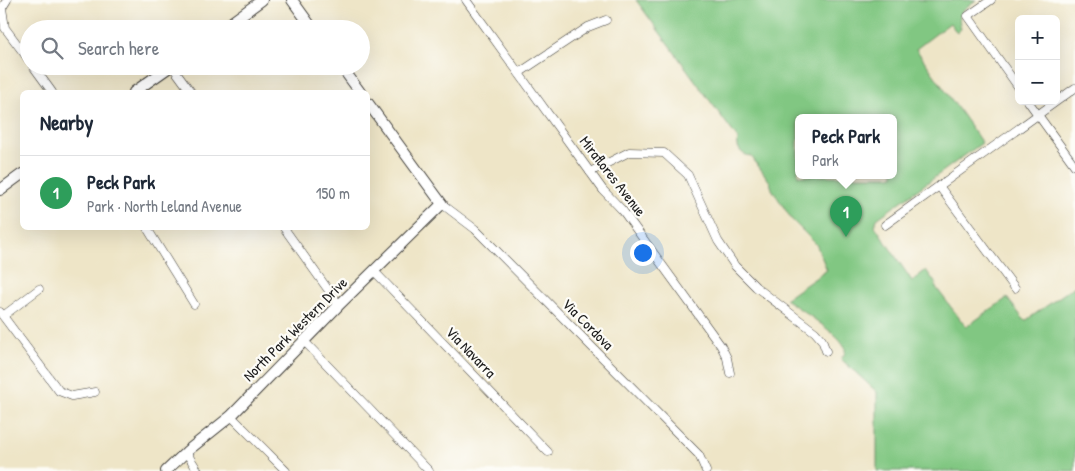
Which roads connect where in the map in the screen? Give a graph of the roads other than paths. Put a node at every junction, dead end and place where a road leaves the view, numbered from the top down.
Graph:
1 (7, 0) edge
2 (262, 0) edge
3 (292, 0) edge
4 (466, 0) edge
5 (991, 0) edge
6 (234, 20) edge
7 (306, 20) edge
8 (606, 20) dead end
9 (20, 48) edge
10 (519, 74) junction
11 (40, 75) edge
12 (159, 75) edge
13 (179, 75) edge
14 (348, 75) edge
15 (1015, 82) edge
16 (1075, 88) edge
17 (51, 90) edge
18 (137, 90) edge
19 (190, 90) edge
20 (359, 90) edge
21 (1031, 105) edge
22 (370, 106) edge
23 (1038, 115) junction
24 (1075, 166) edge
25 (590, 172) junction
26 (20, 175) edge
27 (939, 186) junction
28 (0, 190) edge
29 (442, 204) junction
30 (885, 225) dead end
31 (148, 230) edge
32 (285, 230) edge
33 (374, 271) junction
34 (1015, 288) dead end
35 (39, 289) dead end
36 (194, 304) dead end
37 (338, 305) junction
38 (2, 314) edge
39 (304, 341) junction
40 (826, 350) dead end
41 (730, 373) dead end
42 (95, 392) dead end
43 (231, 416) junction
44 (186, 452) junction
45 (548, 452) dead end
46 (166, 471) edge
47 (198, 471) edge
48 (286, 471) edge
49 (429, 471) edge
50 (706, 471) edge

1 - 9 street
2 - 6 street
3 - 7 street
4 - 10 street, Miraflores Avenue
5 - 15 street
8 - 10 street
10 - 25 street, Miraflores Avenue
11 - 17 street
12 - 18 street
13 - 19 street
14 - 20 street
16 - 23 street
21 - 23 street
22 - 29 street
23 - 24 street
23 - 27 street
25 - 40 street
25 - 41 street, Miraflores Avenue
26 - 28 street
27 - 30 street
27 - 34 street
29 - 33 street, North Park Western Drive
29 - 50 street, Via Cordova
31 - 36 street
32 - 37 street
33 - 37 street, North Park Western Drive
33 - 45 street, Via Navarra
35 - 38 street
37 - 39 street, North Park Western Drive
38 - 42 street
39 - 43 street, North Park Western Drive
39 - 49 street
43 - 44 street, North Park Western Drive
43 - 48 street
44 - 46 street, North Park Western Drive
44 - 47 street

